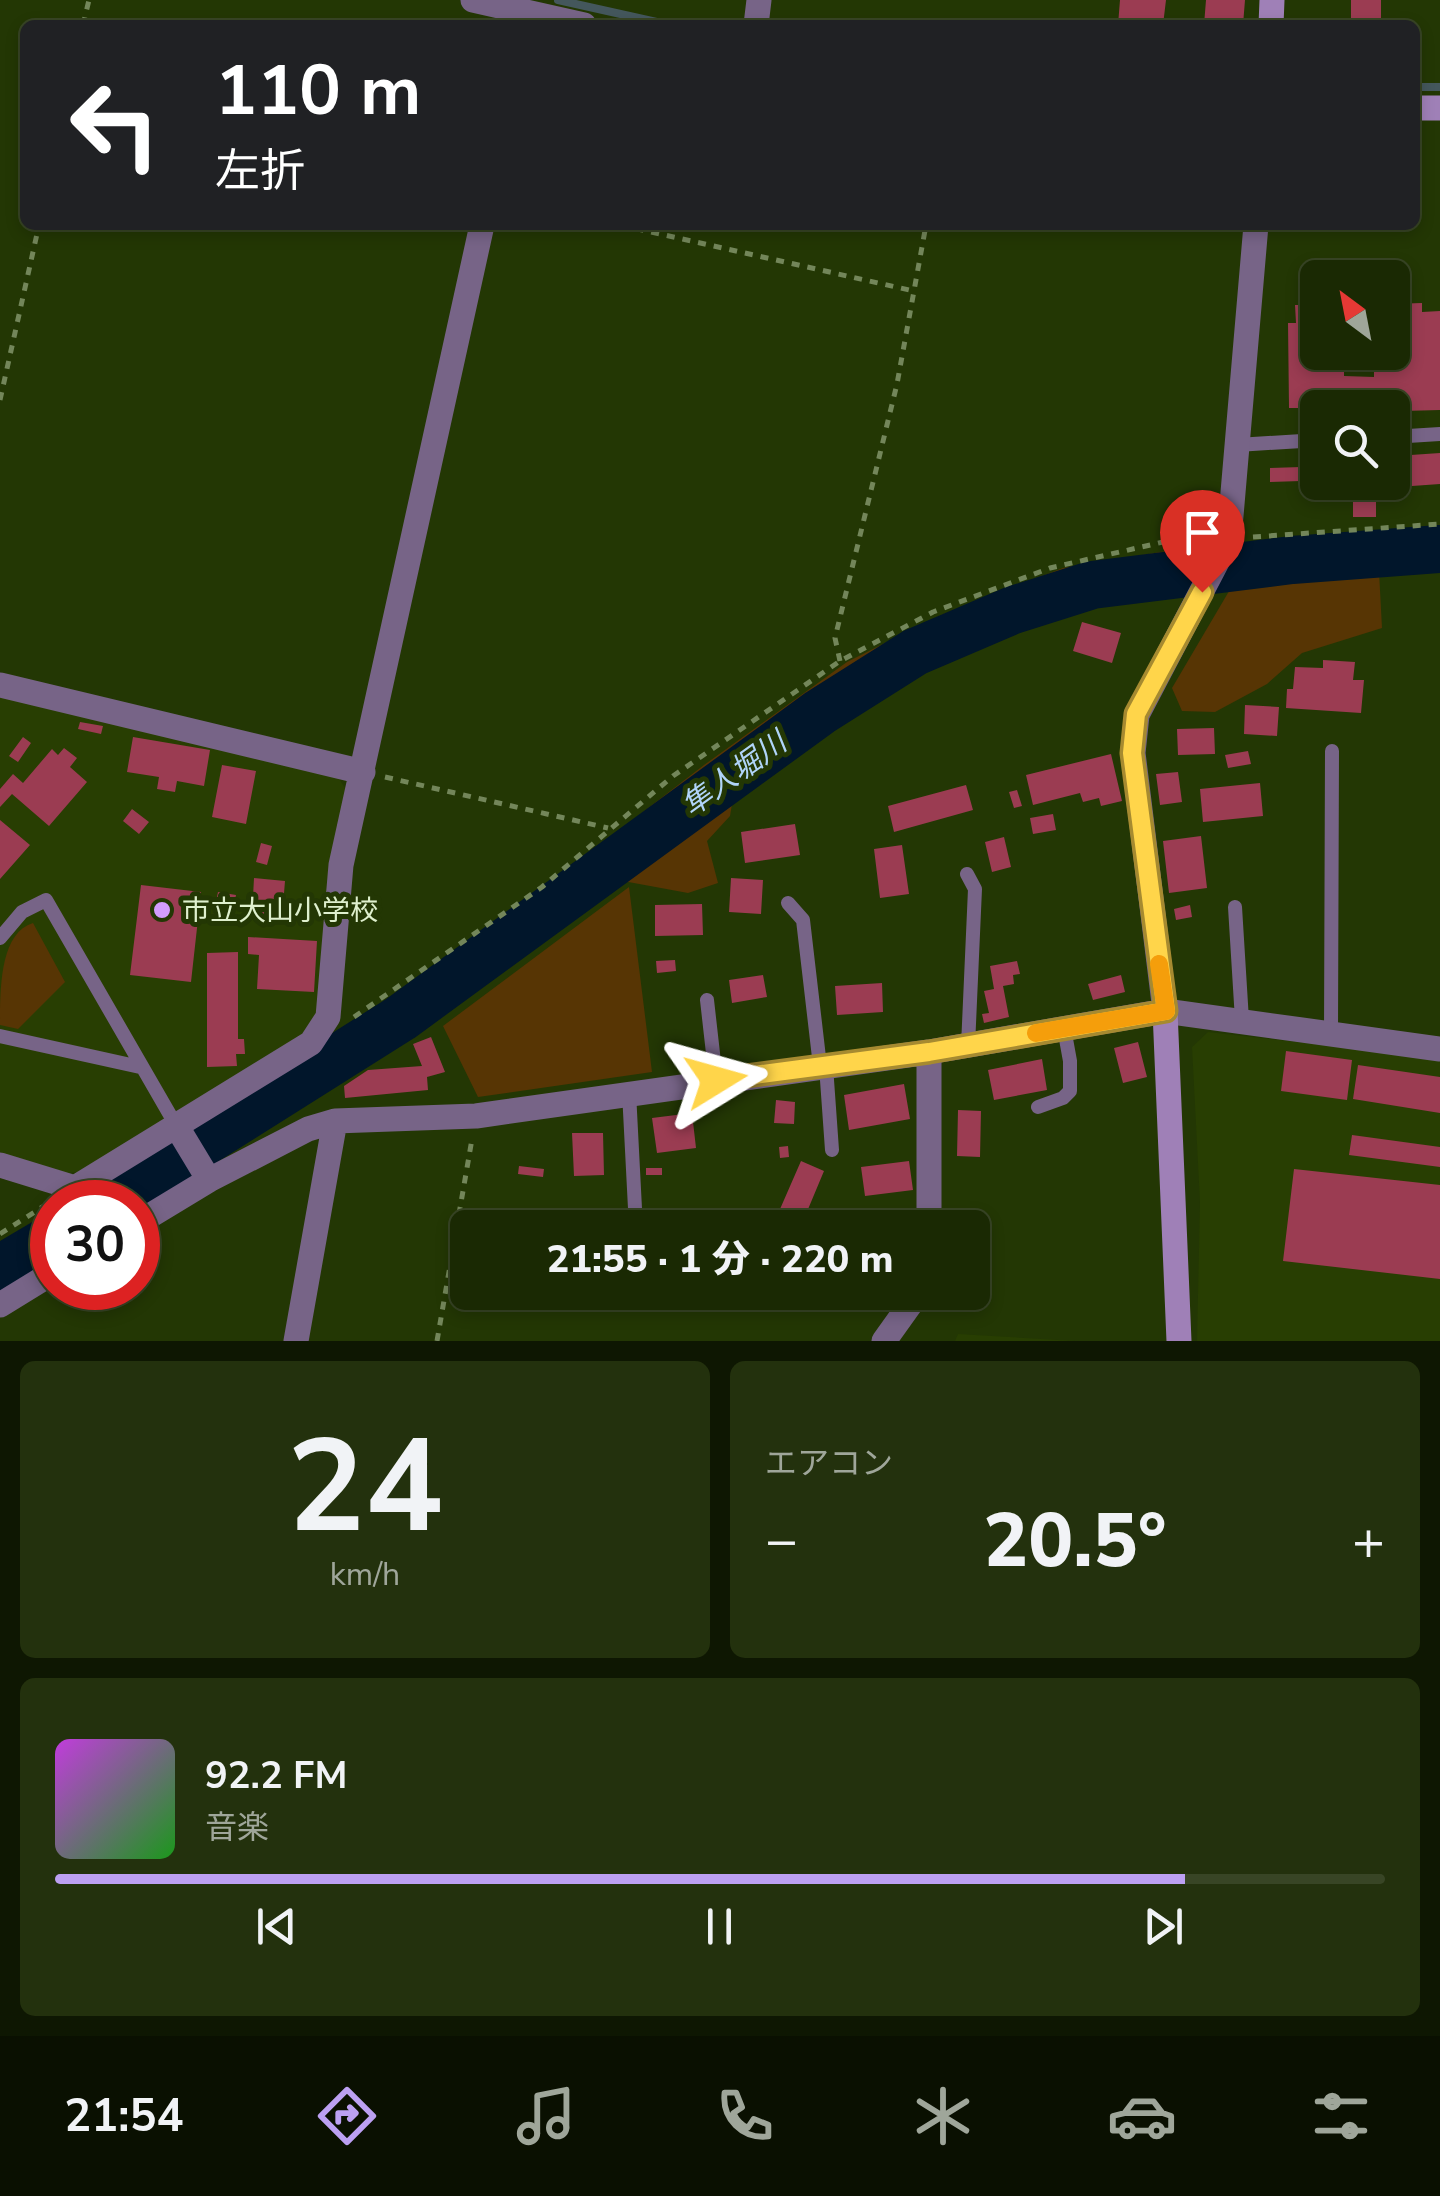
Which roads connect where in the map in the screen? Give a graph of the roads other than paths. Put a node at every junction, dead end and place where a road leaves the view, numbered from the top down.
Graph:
1 (473, 0) edge
2 (528, 12) edge
3 (562, 20) edge
4 (481, 230) edge
5 (1256, 230) edge
6 (1440, 434) edge
7 (1410, 435) edge
8 (1300, 441) edge
9 (1237, 445) junction
10 (0, 686) edge
11 (1332, 751) dead end
12 (363, 772) junction
13 (967, 874) dead end
14 (788, 902) dead end
15 (1236, 907) dead end
16 (0, 938) edge
17 (707, 1000) dead end
18 (1166, 1011) junction
19 (1242, 1020) junction
20 (1064, 1028) junction
21 (1331, 1033) junction
22 (0, 1036) edge
23 (968, 1046) junction
24 (1440, 1049) edge
25 (929, 1052) junction
26 (823, 1066) junction
27 (140, 1067) junction
28 (716, 1080) junction
29 (629, 1092) junction
30 (1038, 1107) dead end
31 (335, 1121) junction
32 (178, 1127) junction
33 (832, 1150) dead end
34 (0, 1165) edge
35 (206, 1174) junction
36 (160, 1207) edge
37 (635, 1210) edge
38 (929, 1210) edge
39 (30, 1287) edge
40 (0, 1305) edge
41 (906, 1310) edge
42 (296, 1341) edge
43 (884, 1341) edge
44 (1179, 1341) edge

1 - 2 street
2 - 3 street
4 - 12 street
5 - 9 street
6 - 7 lane
8 - 9 lane
9 - 18 street
10 - 12 street
11 - 21 lane
12 - 32 street
13 - 23 lane
14 - 26 lane
15 - 19 lane
16 - 27 lane
17 - 28 lane
18 - 19 street
18 - 20 street
18 - 44 street
19 - 21 street
20 - 23 street
20 - 30 lane
21 - 24 street
22 - 27 lane
23 - 25 street
25 - 26 street
25 - 38 street
26 - 28 street
26 - 33 lane
27 - 32 lane
28 - 29 street
29 - 31 street
29 - 37 lane
31 - 35 street
31 - 42 street
32 - 34 street
32 - 35 street
35 - 36 street
39 - 40 street
41 - 43 street

